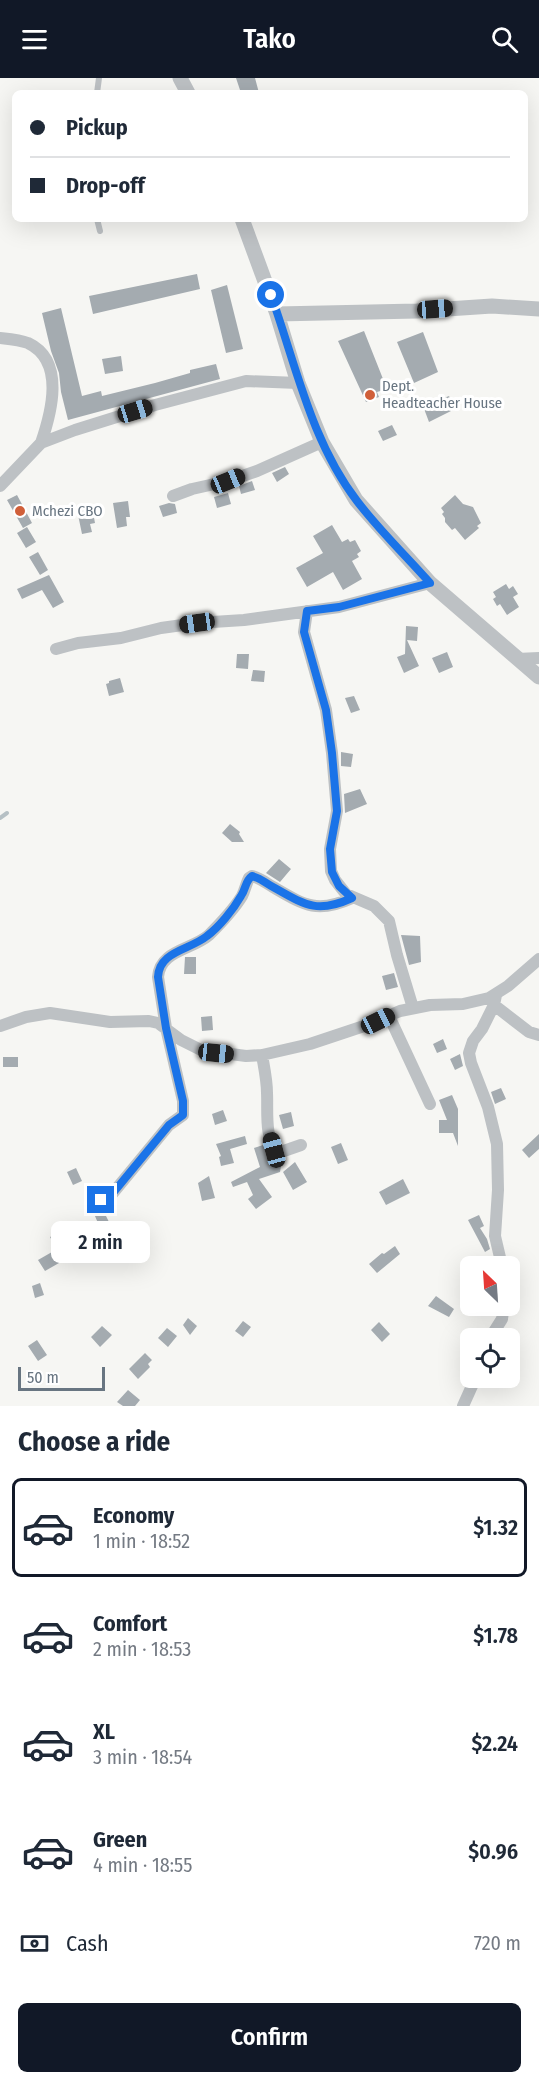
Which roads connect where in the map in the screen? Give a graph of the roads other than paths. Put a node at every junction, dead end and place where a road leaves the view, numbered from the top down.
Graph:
1 (98, 222) edge
2 (243, 222) edge
3 (100, 231) dead end
4 (539, 309) edge
5 (277, 314) junction
6 (0, 338) edge
7 (298, 383) junction
8 (322, 442) junction
9 (41, 443) junction
10 (0, 486) edge
11 (173, 496) dead end
12 (430, 583) junction
13 (307, 611) junction
14 (56, 649) dead end
15 (539, 658) edge
16 (517, 659) junction
17 (539, 677) edge
18 (352, 898) junction
19 (539, 959) edge
20 (495, 1000) junction
21 (413, 1008) junction
22 (388, 1016) junction
23 (0, 1026) edge
24 (166, 1028) junction
25 (539, 1035) edge
26 (262, 1055) junction
27 (430, 1104) dead end
28 (301, 1145) dead end
29 (101, 1200) dead end
30 (500, 1256) edge
31 (471, 1388) edge
32 (463, 1406) edge

1 - 3 lane
2 - 5 street
4 - 5 street
5 - 7 street
6 - 9 street
7 - 8 street
7 - 9 street
8 - 11 street
8 - 12 street
9 - 10 street
12 - 13 street
12 - 16 street
13 - 14 street
13 - 18 street
15 - 16 street
16 - 17 street
18 - 21 street
18 - 24 street
19 - 20 street
20 - 21 street
20 - 25 street
20 - 30 street
21 - 22 street
22 - 26 street
22 - 27 street
23 - 24 street
24 - 26 street
24 - 29 street
26 - 28 street
31 - 32 street

